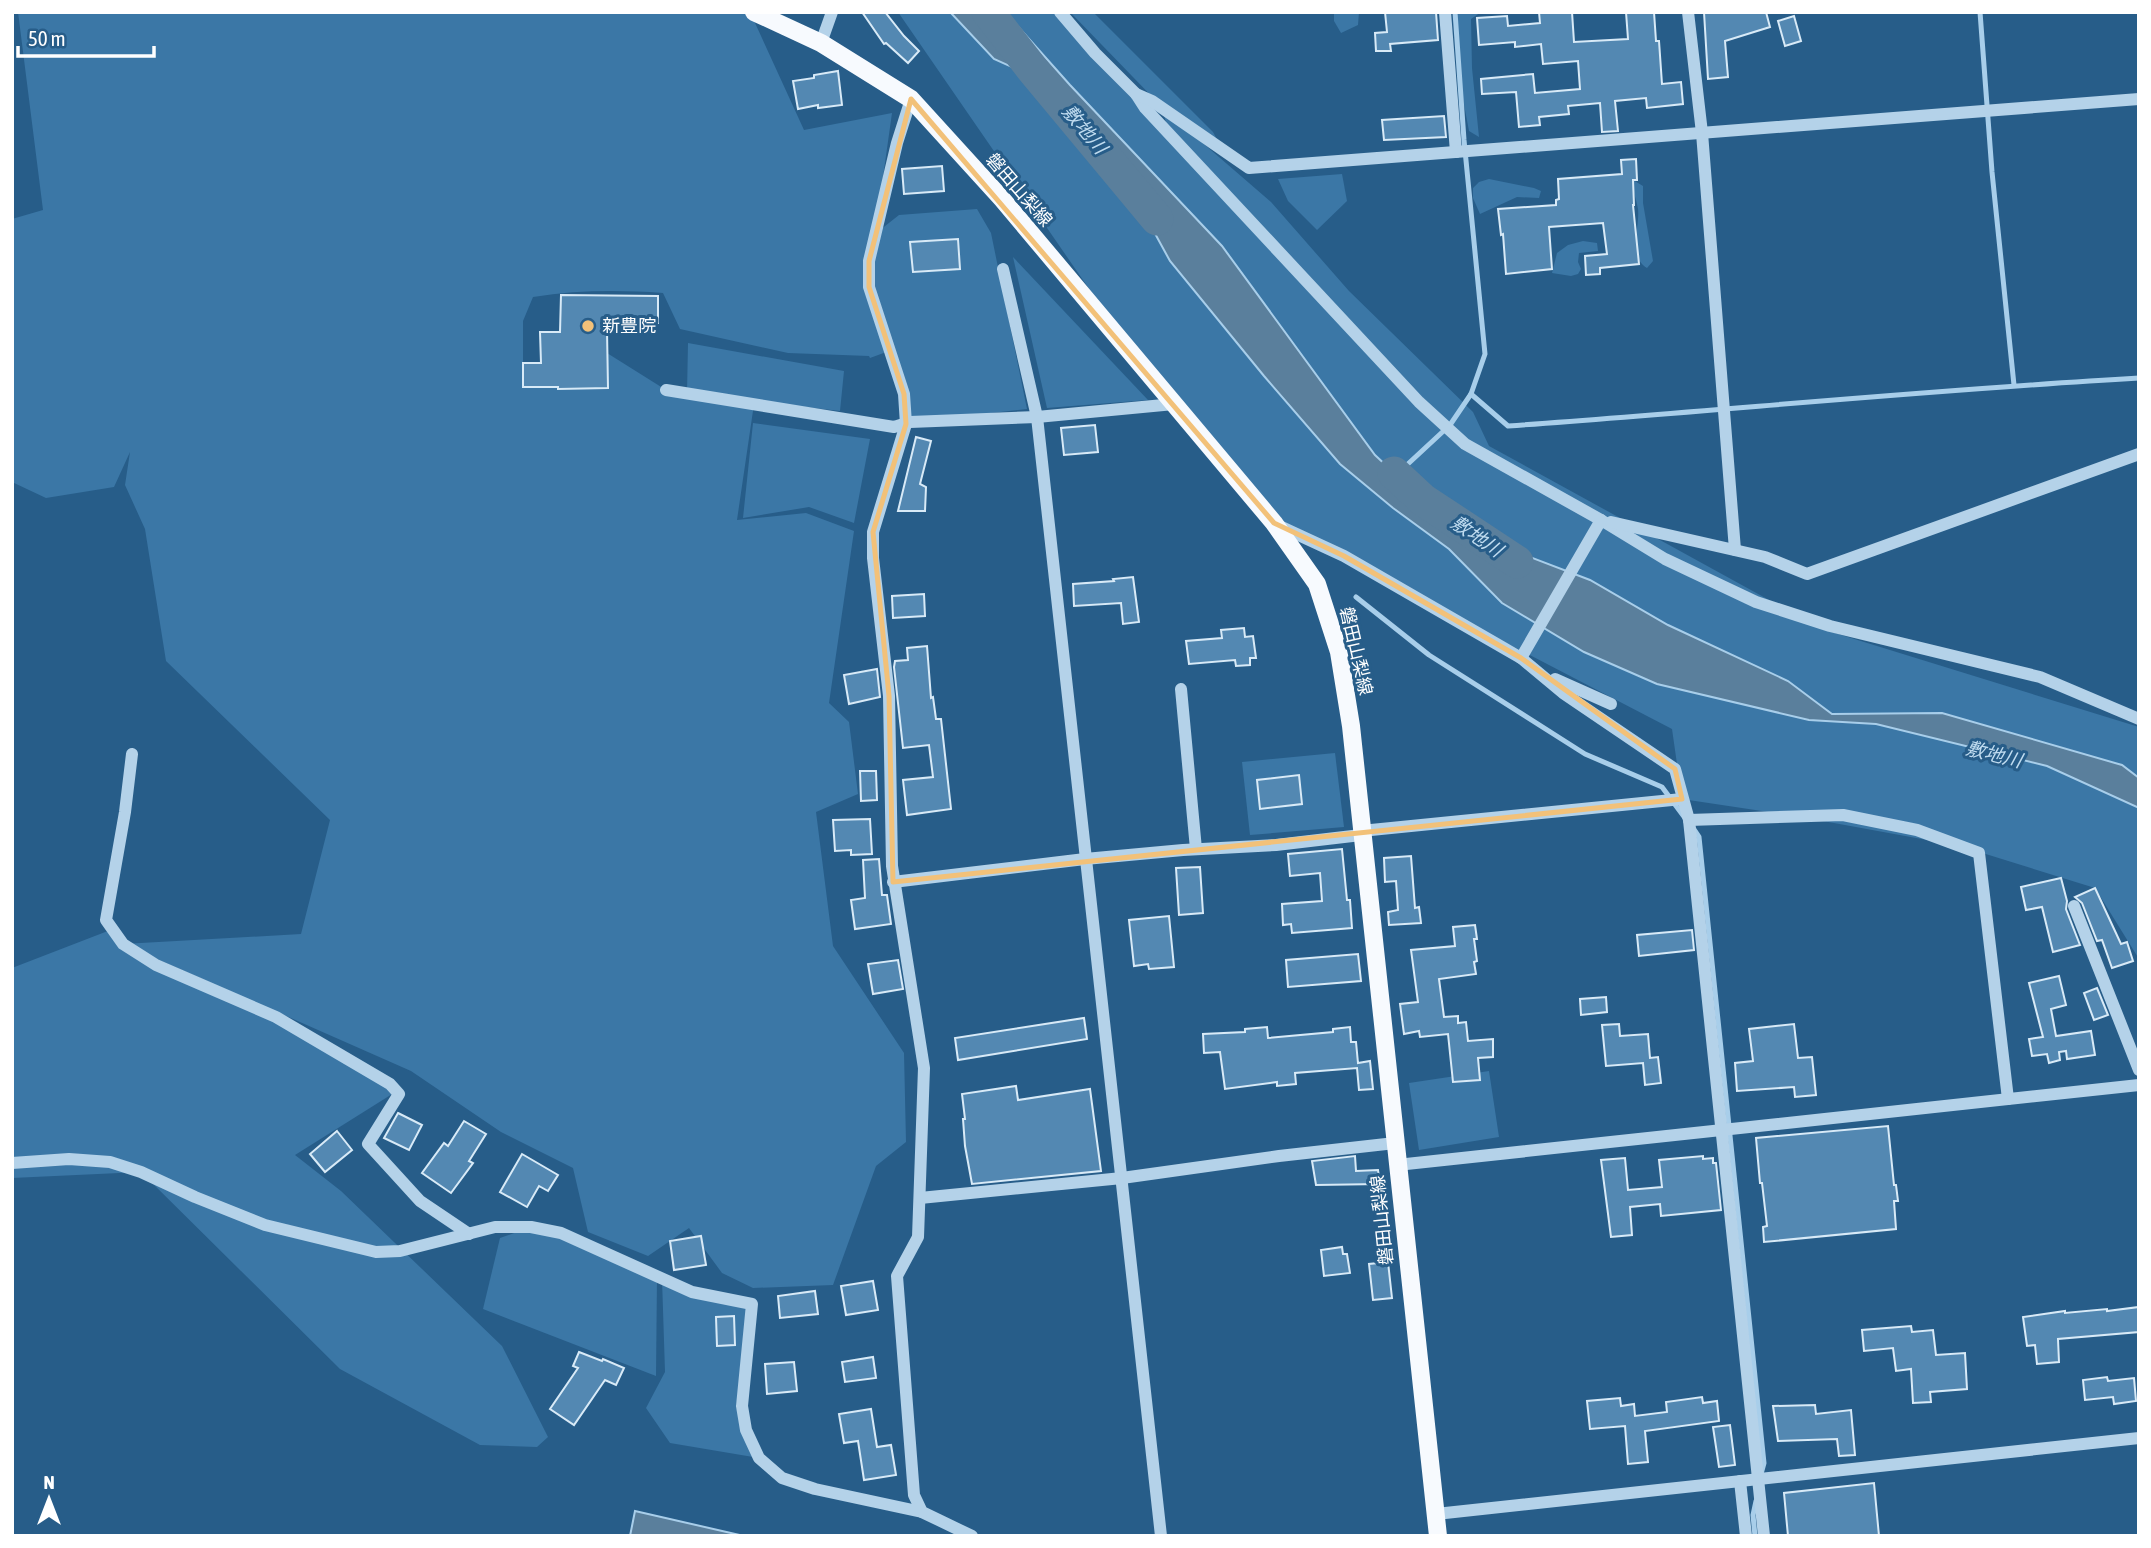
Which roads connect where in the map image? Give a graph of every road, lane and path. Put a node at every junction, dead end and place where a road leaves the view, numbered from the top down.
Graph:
1 (754, 12) edge
2 (832, 12) edge
3 (1060, 12) edge
4 (1446, 12) edge
5 (1688, 12) edge
6 (821, 43) junction
7 (1136, 94) junction
8 (911, 99) junction
9 (2139, 100) edge
10 (1702, 133) junction
11 (1456, 152) junction
12 (1003, 269) dead end
13 (666, 390) dead end
14 (1174, 404) junction
15 (1037, 417) junction
16 (906, 424) junction
17 (2139, 454) edge
18 (1601, 520) junction
19 (1274, 523) junction
20 (1735, 550) junction
21 (1525, 653) junction
22 (1538, 672) junction
23 (1181, 689) dead end
24 (1611, 704) dead end
25 (2139, 719) edge
26 (132, 754) dead end
27 (1682, 799) junction
28 (1689, 820) junction
29 (1361, 833) junction
30 (1196, 849) junction
31 (1085, 859) junction
32 (893, 882) junction
33 (2074, 906) dead end
34 (2139, 1070) edge
35 (2139, 1085) edge
36 (2008, 1099) junction
37 (1720, 1130) junction
38 (1395, 1143) junction
39 (12, 1163) edge
40 (1397, 1165) junction
41 (1122, 1178) junction
42 (920, 1198) junction
43 (469, 1234) junction
44 (2139, 1438) edge
45 (1757, 1479) junction
46 (1740, 1481) junction
47 (922, 1512) junction
48 (1436, 1514) junction
49 (972, 1536) edge
50 (1161, 1536) edge
51 (1438, 1536) edge
52 (1746, 1536) edge
53 (1764, 1536) edge

1 - 6 main road, 磐田山梨線
2 - 6 street
3 - 7 street
4 - 11 street
5 - 10 street
6 - 8 main road, 磐田山梨線
7 - 11 street
7 - 18 street
8 - 14 main road, 磐田山梨線
8 - 16 street
9 - 10 street
10 - 11 street
10 - 20 street
12 - 15 street
13 - 16 street
14 - 15 street
14 - 19 main road, 磐田山梨線
15 - 16 street
15 - 31 street
16 - 32 street
17 - 20 street
18 - 20 street
18 - 21 street
18 - 25 street
19 - 21 street
19 - 29 main road, 磐田山梨線
21 - 22 street
22 - 24 street
22 - 27 street
23 - 30 street
26 - 43 street
27 - 28 street
27 - 29 street
28 - 36 street
28 - 37 street
29 - 30 street
29 - 38 main road, 磐田山梨線
30 - 31 street
31 - 32 street
31 - 41 street
32 - 42 street
33 - 34 street
35 - 36 street
36 - 37 street
37 - 40 street
37 - 45 street
38 - 40 main road, 磐田山梨線
38 - 41 street
39 - 43 street
40 - 48 main road, 磐田山梨線
41 - 42 street
41 - 50 street
42 - 47 street
43 - 47 street
44 - 45 street
45 - 46 street
45 - 53 street
46 - 48 street
46 - 52 street
47 - 49 street
48 - 51 main road, 磐田山梨線

